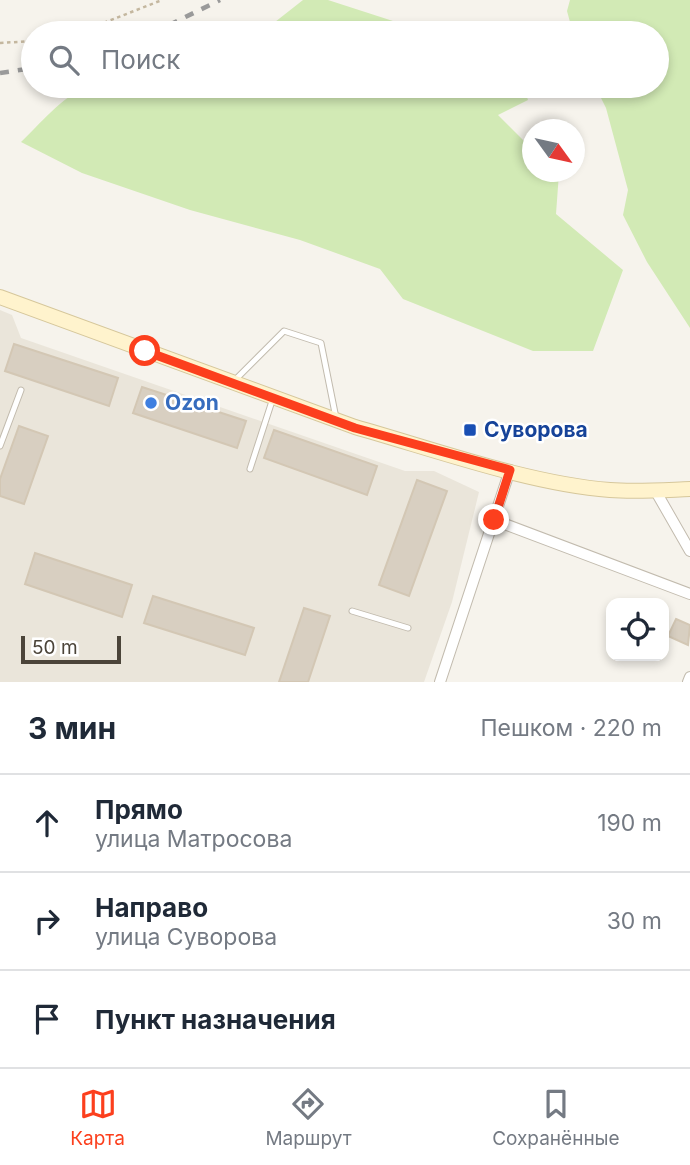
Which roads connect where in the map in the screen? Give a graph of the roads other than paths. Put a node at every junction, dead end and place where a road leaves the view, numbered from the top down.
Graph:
1 (0, 297) edge
2 (232, 383) junction
3 (21, 390) dead end
4 (273, 398) junction
5 (337, 421) junction
6 (0, 446) edge
7 (250, 469) dead end
8 (510, 470) junction
9 (690, 488) edge
10 (655, 490) junction
11 (494, 520) junction
12 (690, 551) edge
13 (690, 594) edge
14 (352, 611) dead end
15 (408, 628) dead end
16 (440, 682) edge

1 - 2 main road
2 - 4 main road
2 - 5 lane
3 - 6 lane
4 - 5 main road
4 - 7 lane
5 - 8 main road
8 - 10 main road
8 - 11 street
9 - 10 main road
10 - 12 street
11 - 13 street
11 - 16 street
14 - 15 lane

